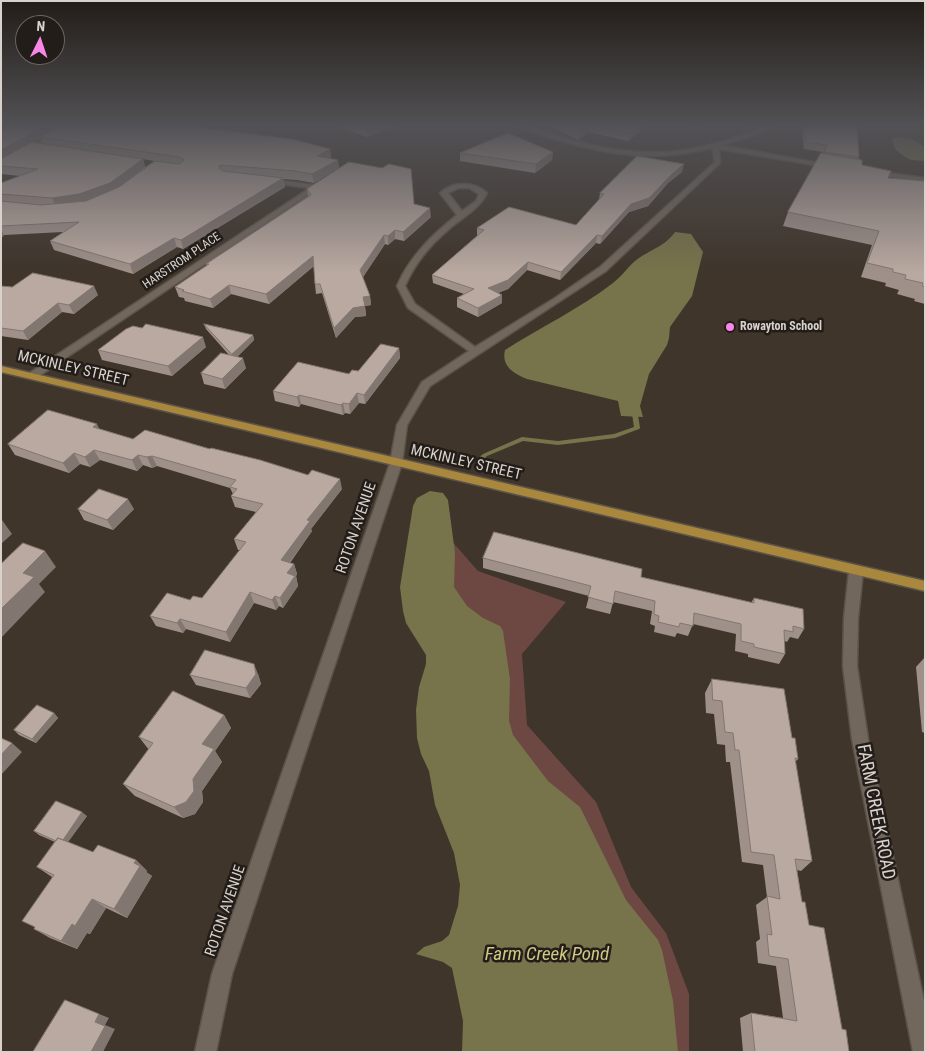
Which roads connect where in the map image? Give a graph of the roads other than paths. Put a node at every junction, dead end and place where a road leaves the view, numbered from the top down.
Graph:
1 (705, 174) edge
2 (872, 174) edge
3 (882, 174) edge
4 (331, 178) edge
5 (261, 180) edge
6 (925, 180) edge
7 (900, 185) edge
8 (315, 187) junction
9 (462, 216) junction
10 (475, 351) junction
11 (1, 369) edge
12 (32, 376) junction
13 (396, 463) junction
14 (856, 570) junction
15 (925, 586) edge
16 (205, 1052) edge
17 (924, 1052) edge

1 - 10 street, ROTON AVENUE
2 - 7 street
3 - 6 street
4 - 8 street, HARSTROM PLACE
5 - 8 street
8 - 12 street, HARSTROM PLACE
9 - 9 street
9 - 10 street
10 - 13 street, ROTON AVENUE
11 - 12 main road, MCKINLEY STREET
12 - 13 main road, MCKINLEY STREET
13 - 14 main road, MCKINLEY STREET
13 - 16 street, ROTON AVENUE
14 - 15 main road, MCKINLEY STREET
14 - 17 street, FARM CREEK ROAD

